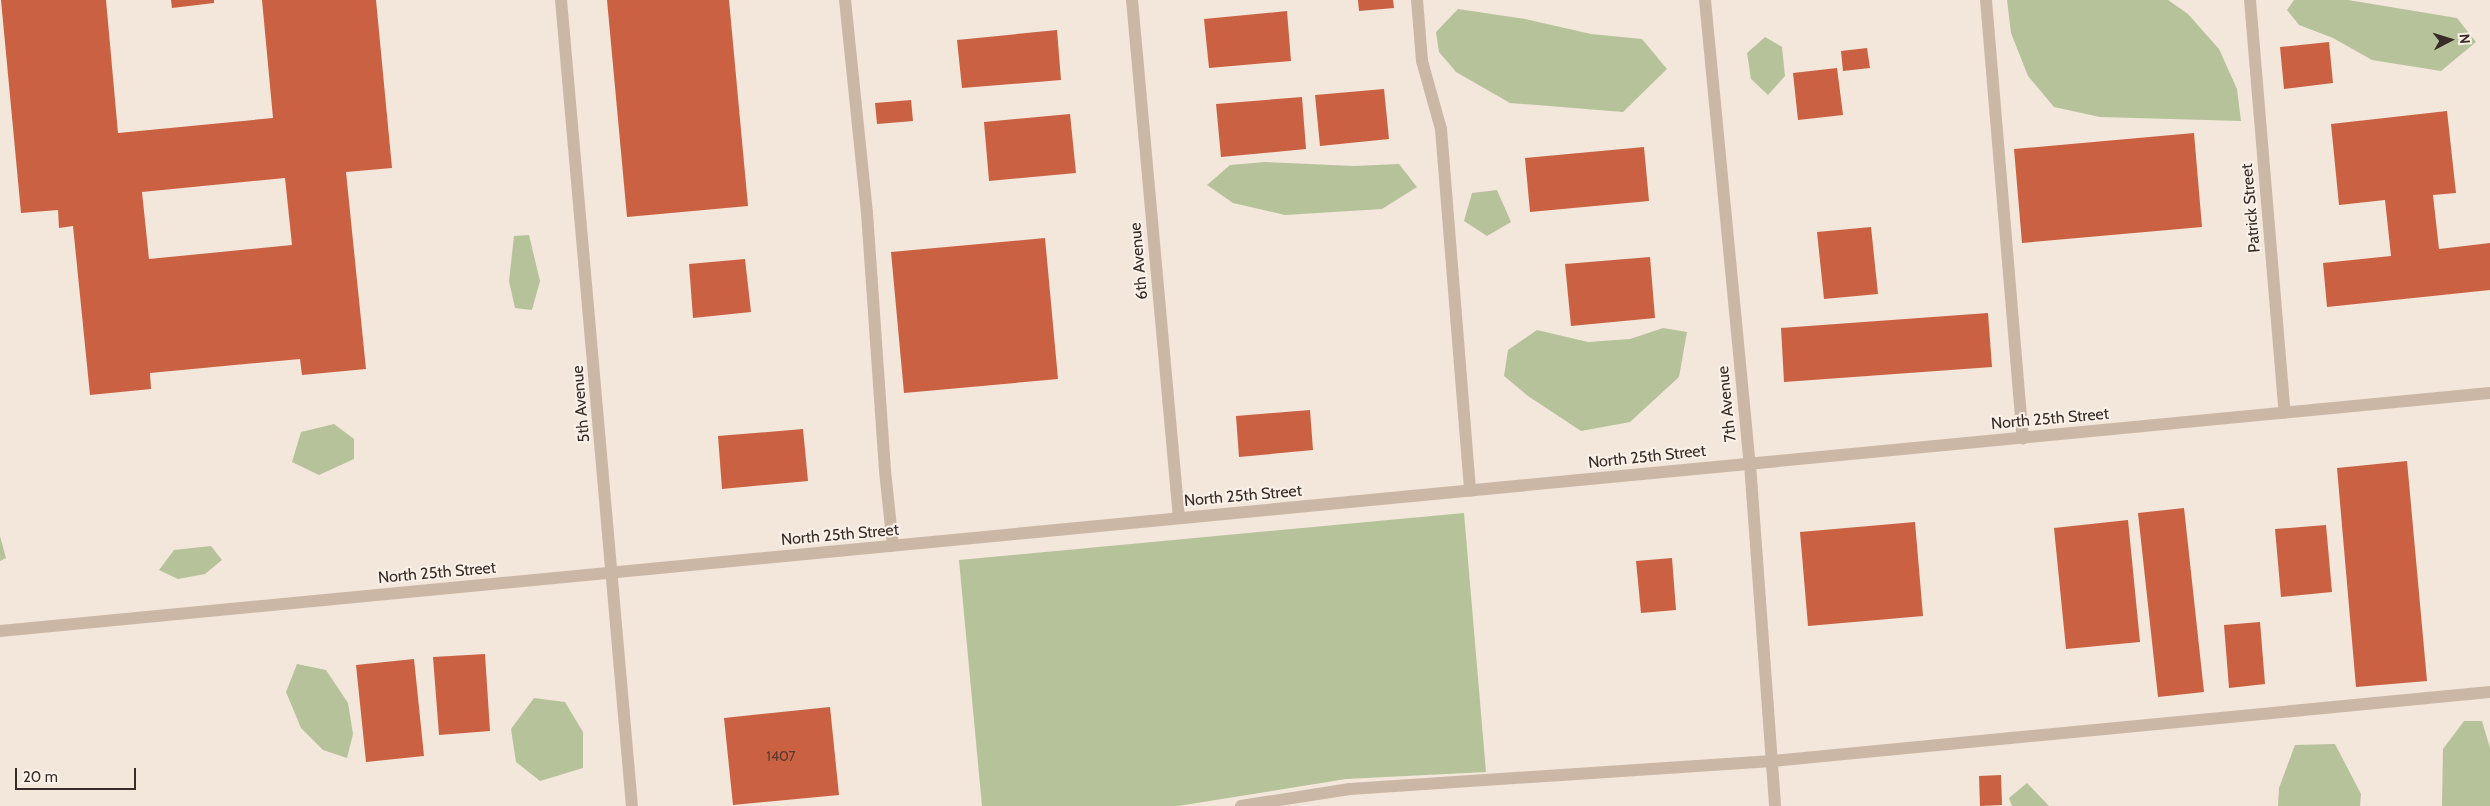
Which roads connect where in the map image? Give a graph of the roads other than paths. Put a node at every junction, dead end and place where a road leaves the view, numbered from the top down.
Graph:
1 (560, 0) edge
2 (845, 0) edge
3 (1132, 0) edge
4 (1417, 0) edge
5 (1705, 0) edge
6 (1986, 0) edge
7 (2250, 0) edge
8 (2490, 393) edge
9 (2285, 413) junction
10 (2023, 438) junction
11 (1750, 464) junction
12 (1470, 491) junction
13 (1180, 518) junction
14 (893, 546) junction
15 (613, 572) junction
16 (0, 631) edge
17 (2490, 692) edge
18 (1772, 761) junction
19 (632, 806) edge
20 (1241, 806) edge
21 (1775, 806) edge

1 - 15 street, 5th Avenue
2 - 14 street
3 - 13 street, 6th Avenue
4 - 12 street
5 - 11 street, 7th Avenue
6 - 10 street
7 - 9 street, Patrick Street
8 - 9 street, North 25th Street
9 - 10 street, North 25th Street
10 - 11 street, North 25th Street
11 - 12 street, North 25th Street
11 - 18 street, 7th Avenue
12 - 13 street, North 25th Street
13 - 14 street, North 25th Street
14 - 15 street, North 25th Street
15 - 16 street, North 25th Street
15 - 19 street, 5th Avenue
17 - 18 street
18 - 20 street
18 - 21 street, 7th Avenue

